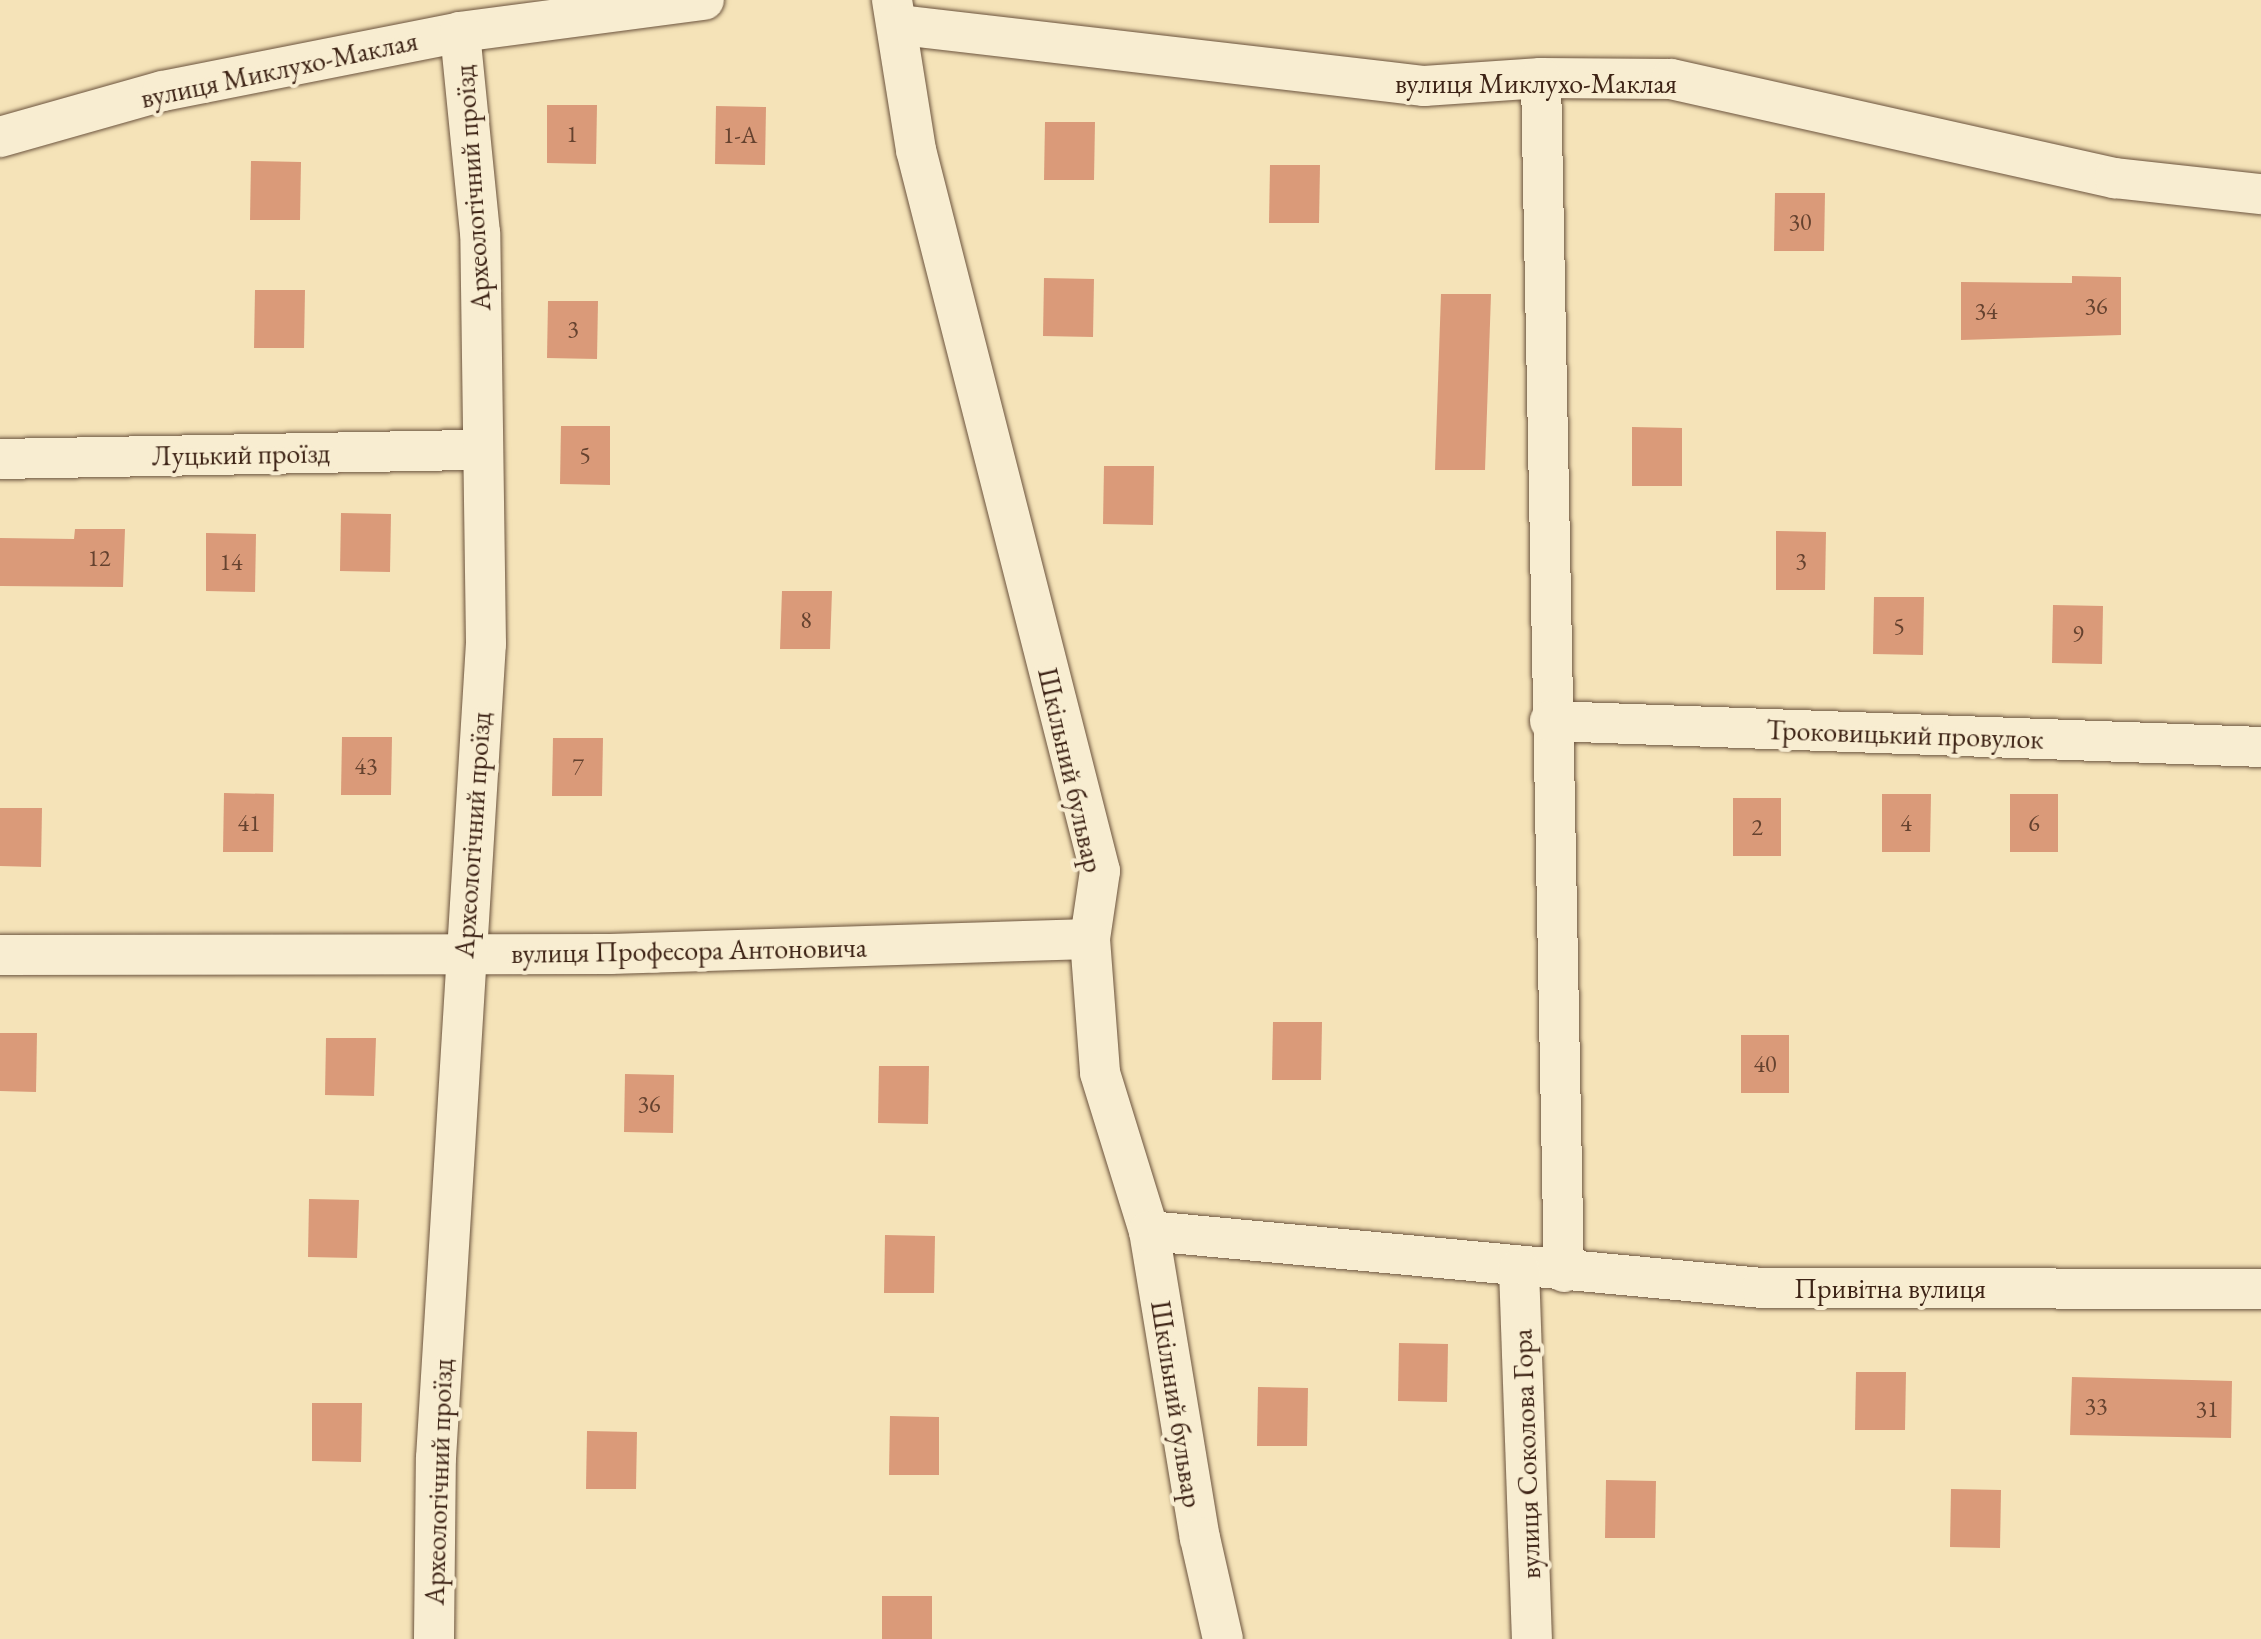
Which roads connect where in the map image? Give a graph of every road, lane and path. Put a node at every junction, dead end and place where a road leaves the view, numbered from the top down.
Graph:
1 (704, 0) edge
2 (896, 12) edge
3 (460, 32) junction
4 (1541, 78) junction
5 (0, 137) edge
6 (2261, 194) edge
7 (483, 450) junction
8 (0, 459) edge
9 (1550, 721) junction
10 (2261, 747) edge
11 (1090, 939) junction
12 (463, 954) junction
13 (0, 955) edge
14 (1149, 1231) junction
15 (1519, 1269) junction
16 (1564, 1272) junction
17 (2261, 1289) edge
18 (434, 1639) edge
19 (1223, 1639) edge
20 (1532, 1639) edge

1 - 3 street, вулиця Миклухо-Маклая
2 - 4 street, вулиця Миклухо-Маклая
2 - 11 street, Шкільний бульвар
3 - 5 street, вулиця Миклухо-Маклая
3 - 7 street, Археологічний проїзд
4 - 6 street, вулиця Миклухо-Маклая
4 - 9 street
7 - 8 street, Луцький проїзд
7 - 12 street, Археологічний проїзд
9 - 10 street, Троковицький провулок
9 - 16 street
11 - 12 street, вулиця Професора Антоновича
11 - 14 street, Шкільний бульвар
12 - 13 street, вулиця Професора Антоновича
12 - 18 street, Археологічний проїзд
14 - 15 street
14 - 19 street, Шкільний бульвар
15 - 16 street, Привітна вулиця
15 - 20 street, вулиця Соколова Гора
16 - 17 street, Привітна вулиця

